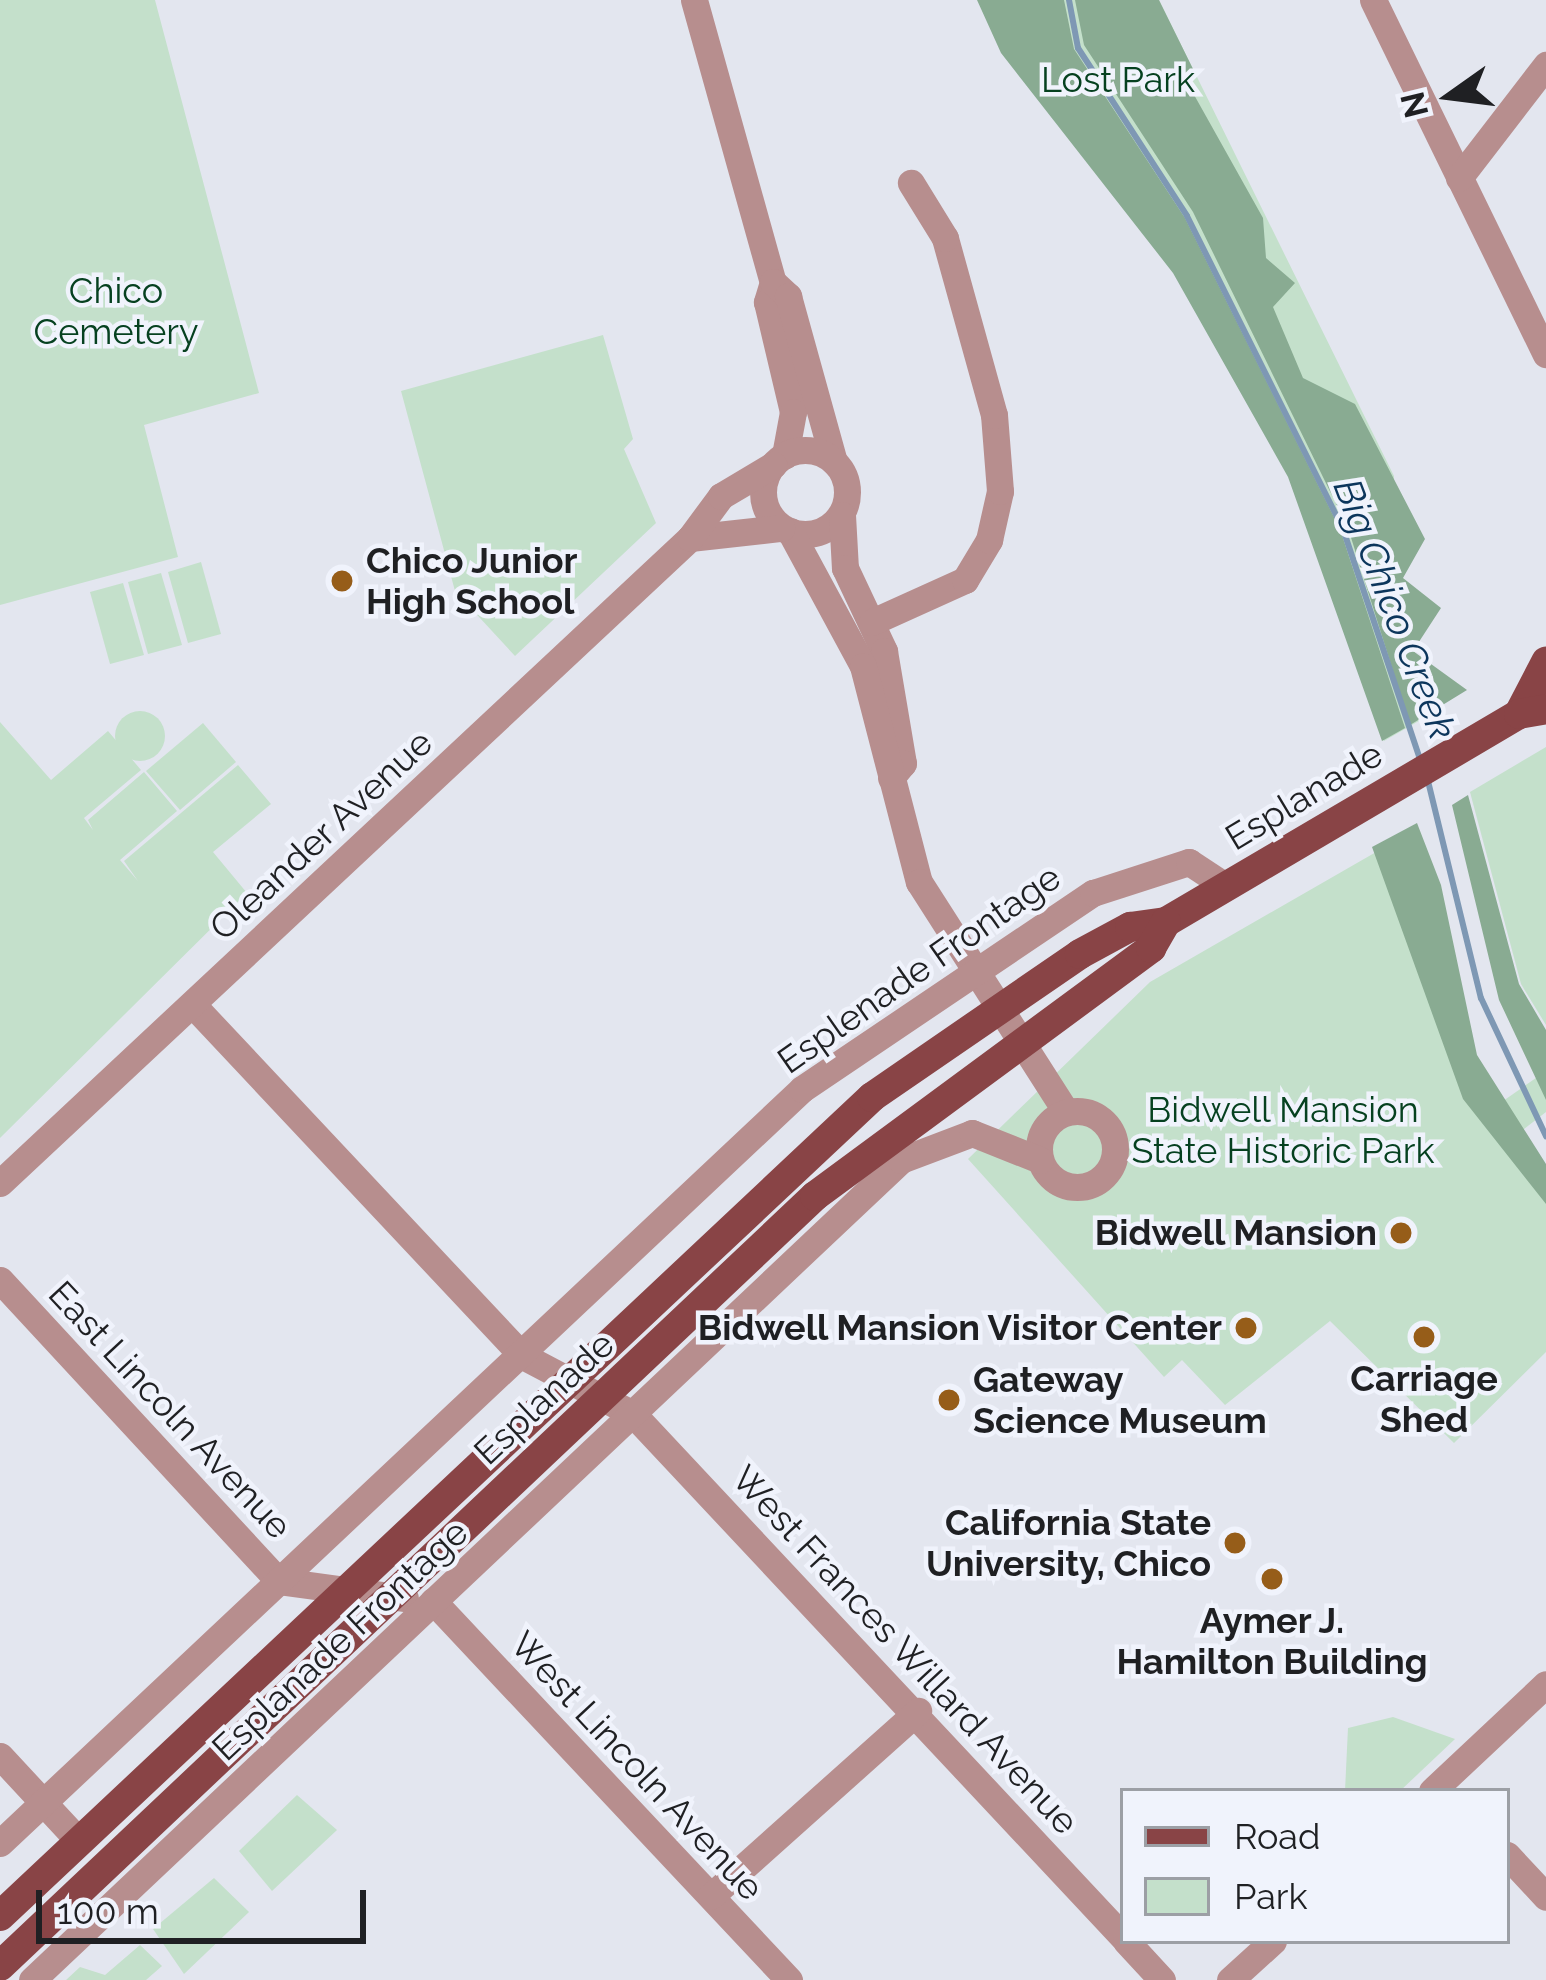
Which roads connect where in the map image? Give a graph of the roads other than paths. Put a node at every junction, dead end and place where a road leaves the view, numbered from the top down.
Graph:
1 (694, 0) edge
2 (1373, 0) edge
3 (1546, 65) edge
4 (1459, 178) junction
5 (911, 183) dead end
6 (773, 282) junction
7 (1546, 354) edge
8 (779, 460) junction
9 (834, 461) junction
10 (842, 514) junction
11 (786, 529) junction
12 (690, 538) junction
13 (872, 622) junction
14 (1546, 662) edge
15 (1533, 712) edge
16 (891, 778) junction
17 (1227, 887) junction
18 (1166, 922) junction
19 (970, 970) junction
20 (193, 1005) junction
21 (996, 1008) junction
22 (1017, 1039) junction
23 (1066, 1112) junction
24 (1040, 1160) junction
25 (0, 1183) edge
26 (0, 1280) edge
27 (523, 1356) junction
28 (564, 1378) junction
29 (601, 1397) junction
30 (633, 1414) junction
31 (279, 1581) junction
32 (338, 1589) junction
33 (391, 1596) junction
34 (433, 1601) junction
35 (1546, 1684) edge
36 (918, 1712) junction
37 (0, 1756) edge
38 (1441, 1788) edge
39 (44, 1802) junction
40 (77, 1839) junction
41 (0, 1843) edge
42 (1510, 1858) edge
43 (711, 1896) junction
44 (1546, 1897) edge
45 (0, 1916) edge
46 (1120, 1934) edge
47 (1130, 1944) edge
48 (1270, 1944) edge
49 (0, 1966) edge
50 (32, 1980) edge
51 (789, 1980) edge
52 (1162, 1980) edge
53 (1230, 1980) edge

1 - 6 street
2 - 4 street
3 - 4 street
4 - 7 street
5 - 13 street
6 - 8 street
6 - 9 street
8 - 9 street
8 - 11 street
8 - 12 street, Oleander Avenue
9 - 10 street
10 - 11 street
10 - 13 street
11 - 12 street
11 - 16 street
12 - 20 street, Oleander Avenue
13 - 16 street
14 - 15 main road
15 - 17 main road, Esplanade
16 - 19 street
17 - 18 main road, Esplanade
17 - 19 street, Esplenade Frontage
18 - 21 main road, Esplanade
18 - 22 main road, Esplanade
19 - 21 street
19 - 27 street, Esplenade Frontage
20 - 25 street, Oleander Avenue
20 - 27 street, West Frances Willard Avenue
21 - 22 street
21 - 28 main road, Esplanade
22 - 23 street
22 - 29 main road, Esplanade
23 - 24 street
23 - 24 street
24 - 30 street, Esplanade Frontage
26 - 31 street, East Lincoln Avenue
27 - 28 street, West Frances Willard Avenue
27 - 31 street
28 - 29 street, West Frances Willard Avenue
28 - 32 main road, Esplanade
29 - 30 street, West Frances Willard Avenue
29 - 33 main road, Esplanade
30 - 34 street, Esplanade Frontage
30 - 36 street, West Frances Willard Avenue
31 - 32 street, East Lincoln Avenue
31 - 39 street
32 - 33 street, East Lincoln Avenue
32 - 40 main road, Esplanade
33 - 34 street, East Lincoln Avenue
33 - 49 main road, Esplanade
34 - 43 street, West Lincoln Avenue
34 - 50 street, Esplanade Frontage
35 - 38 street
36 - 43 street
36 - 46 street, West Frances Willard Avenue
37 - 39 street
39 - 40 street
39 - 41 street
40 - 45 main road, Esplanade
42 - 44 street
43 - 51 street, West Lincoln Avenue
47 - 52 street, West Frances Willard Avenue
48 - 53 street

